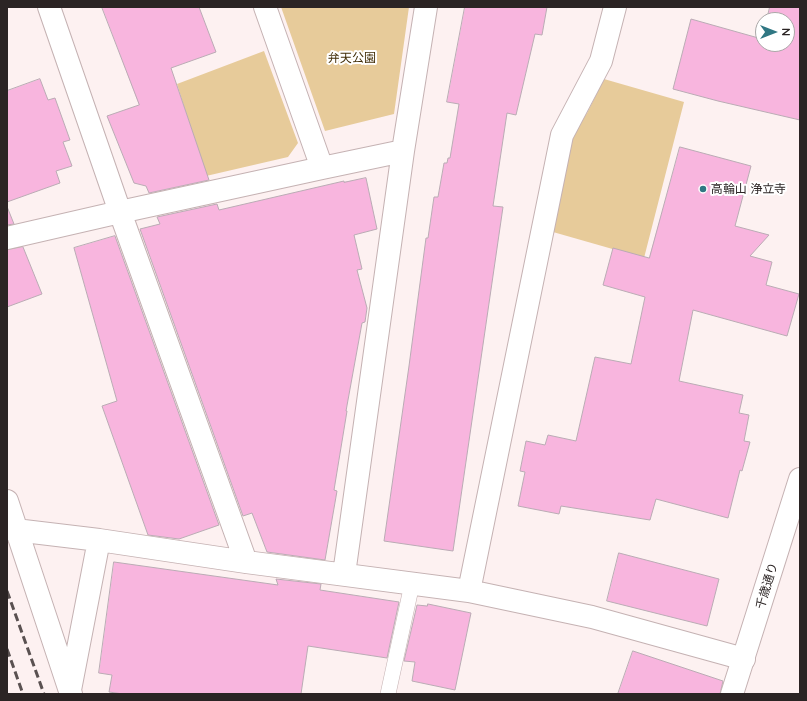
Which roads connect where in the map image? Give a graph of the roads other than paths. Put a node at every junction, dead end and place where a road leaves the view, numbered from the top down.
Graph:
1 (49, 7) edge
2 (265, 7) edge
3 (426, 7) edge
4 (615, 7) edge
5 (403, 151) junction
6 (322, 168) junction
7 (120, 212) junction
8 (7, 238) edge
9 (800, 479) edge
10 (7, 502) edge
11 (12, 529) edge
12 (99, 540) junction
13 (246, 562) junction
14 (344, 574) junction
15 (412, 584) junction
16 (469, 591) junction
17 (744, 659) junction
18 (71, 693) edge
19 (388, 694) edge
20 (732, 694) edge

1 - 7 street
2 - 6 street
3 - 5 street
4 - 16 street
5 - 6 street
5 - 14 street
6 - 7 street
7 - 8 street
7 - 13 street
9 - 17 street, 千歳通り
10 - 11 street
11 - 12 street
11 - 18 street
12 - 13 street
12 - 18 street
13 - 14 street
14 - 15 street
15 - 16 street
15 - 19 lane
16 - 17 street
17 - 20 street, 千歳通り

